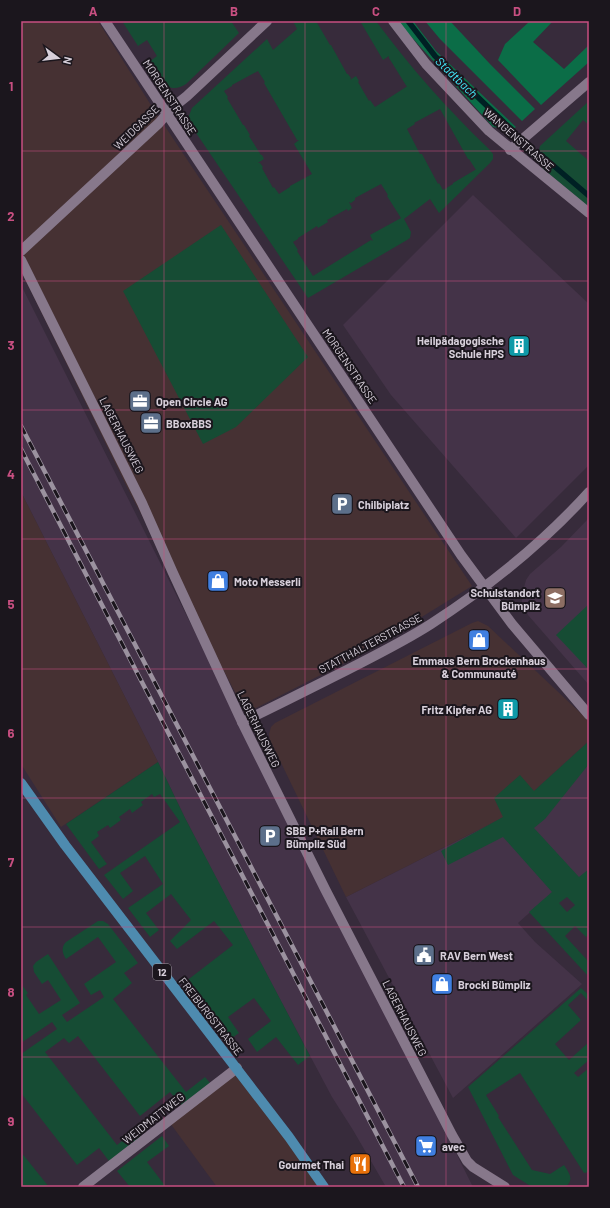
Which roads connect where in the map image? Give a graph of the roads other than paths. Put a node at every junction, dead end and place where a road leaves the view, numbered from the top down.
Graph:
1 (105, 21) edge
2 (268, 21) edge
3 (393, 21) edge
4 (589, 82) edge
5 (167, 114) junction
6 (510, 150) junction
7 (589, 213) edge
8 (21, 251) edge
9 (21, 260) edge
10 (589, 492) edge
11 (485, 586) junction
12 (589, 714) edge
13 (242, 722) junction
14 (21, 782) edge
15 (237, 1068) junction
16 (83, 1187) edge
17 (324, 1187) edge
18 (505, 1187) edge

1 - 5 street, MORGENSTRASSE
2 - 5 street, WEIDGASSE
3 - 6 street, WANGENSTRASSE
4 - 6 street
5 - 8 street, WEIDGASSE
5 - 11 street, MORGENSTRASSE
6 - 7 street, WANGENSTRASSE
9 - 13 street, LAGERHAUSWEG
10 - 11 street, STATTHALTERSTRASSE
11 - 12 street, MORGENSTRASSE
11 - 13 street, STATTHALTERSTRASSE
13 - 18 street, LAGERHAUSWEG
14 - 15 main road, FREIBURGSTRASSE / 12
15 - 16 street, WEIDMATTWEG
15 - 17 main road, FREIBURGSTRASSE / 12

